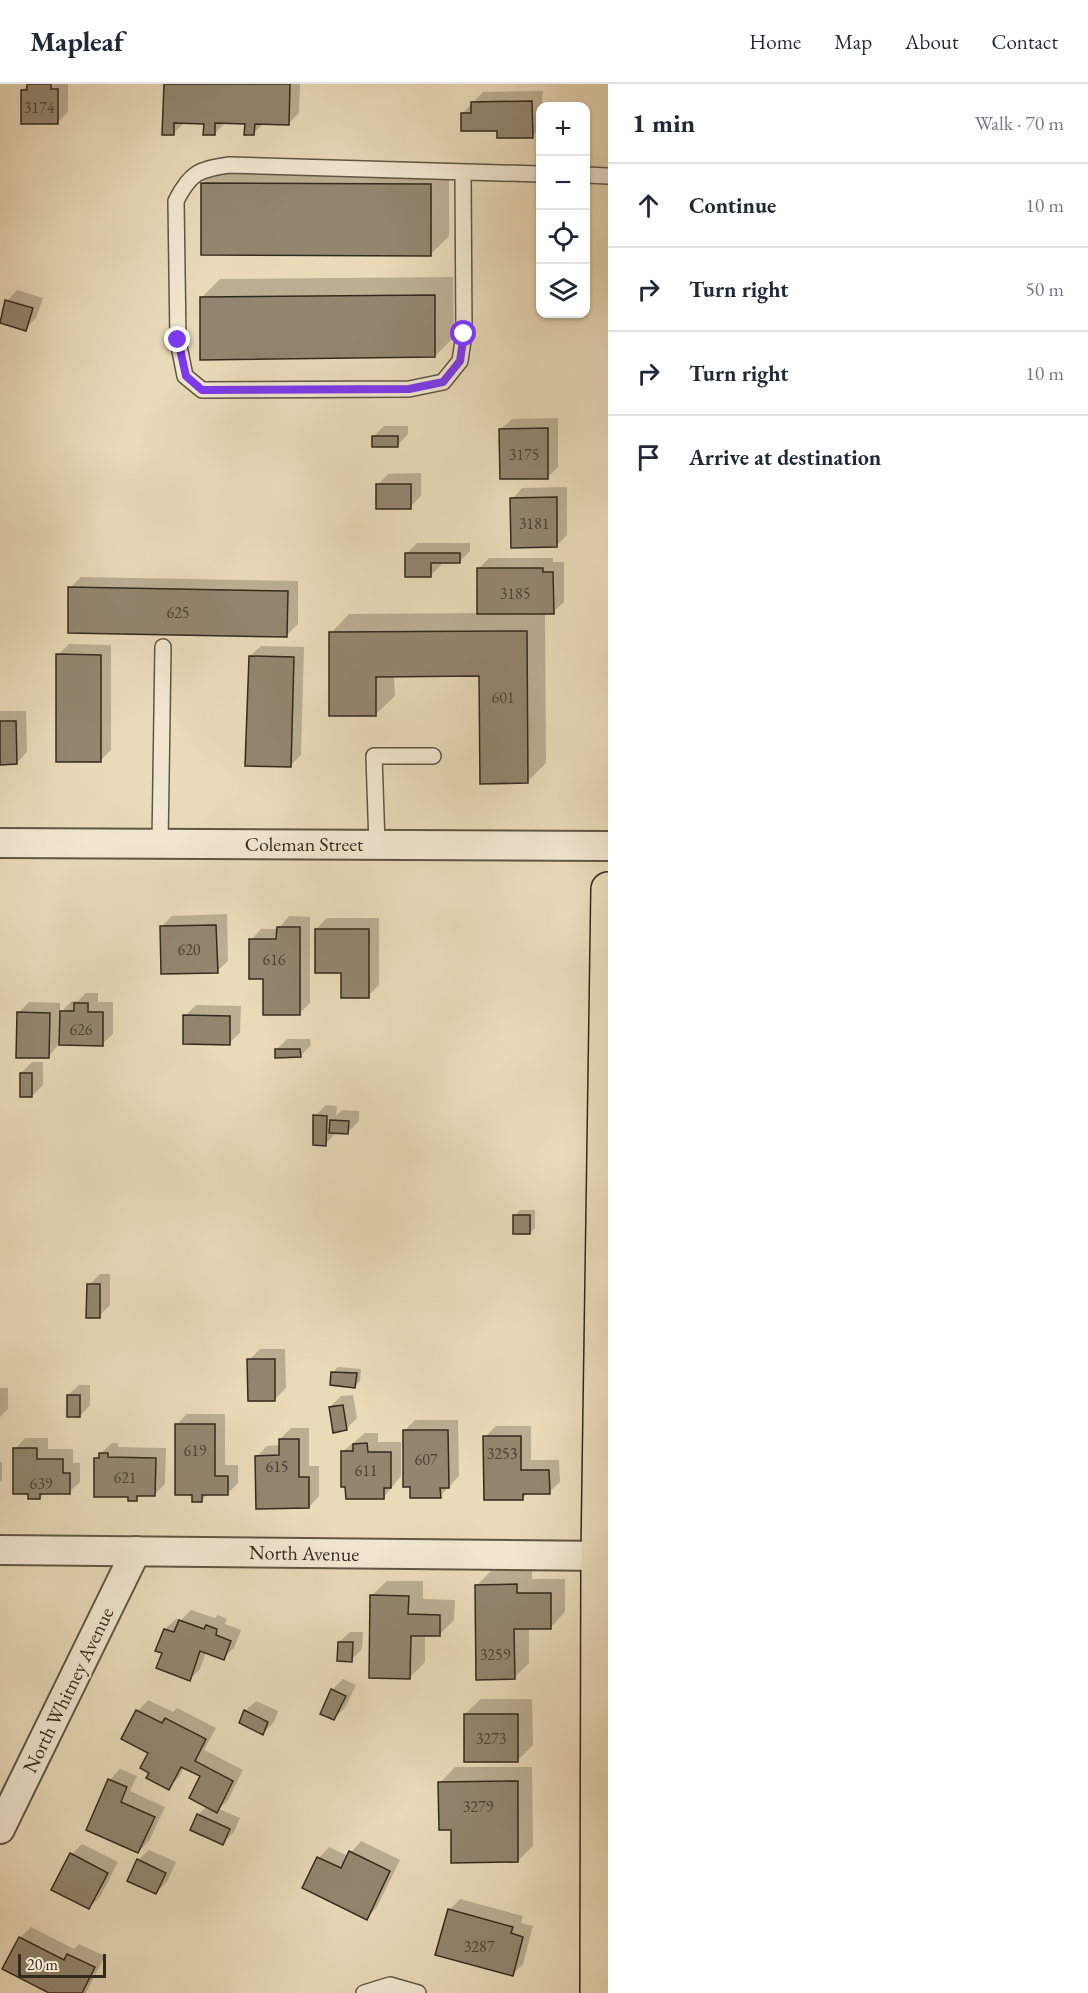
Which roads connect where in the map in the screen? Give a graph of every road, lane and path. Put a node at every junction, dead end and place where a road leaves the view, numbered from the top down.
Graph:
1 (464, 172) junction
2 (536, 174) edge
3 (590, 175) edge
4 (608, 176) edge
5 (163, 647) dead end
6 (433, 756) dead end
7 (0, 843) edge
8 (160, 844) junction
9 (377, 845) junction
10 (608, 846) edge
11 (608, 889) edge
12 (605, 1253) edge
13 (0, 1550) edge
14 (136, 1551) junction
15 (603, 1556) edge
16 (603, 1665) edge
17 (603, 1738) edge
18 (0, 1829) edge
19 (603, 1891) edge
20 (364, 1993) edge
21 (418, 1993) edge
22 (597, 1993) edge

1 - 1 lane
1 - 2 lane
3 - 4 lane
5 - 8 lane
6 - 9 lane
7 - 8 street, Coleman Street
8 - 9 street, Coleman Street
9 - 10 street, Coleman Street
11 - 12 main road
12 - 15 main road
13 - 14 street, North Avenue
14 - 15 street, North Avenue
14 - 18 street, North Whitney Avenue
15 - 16 main road
16 - 17 main road
17 - 19 main road
19 - 22 main road
20 - 21 lane

